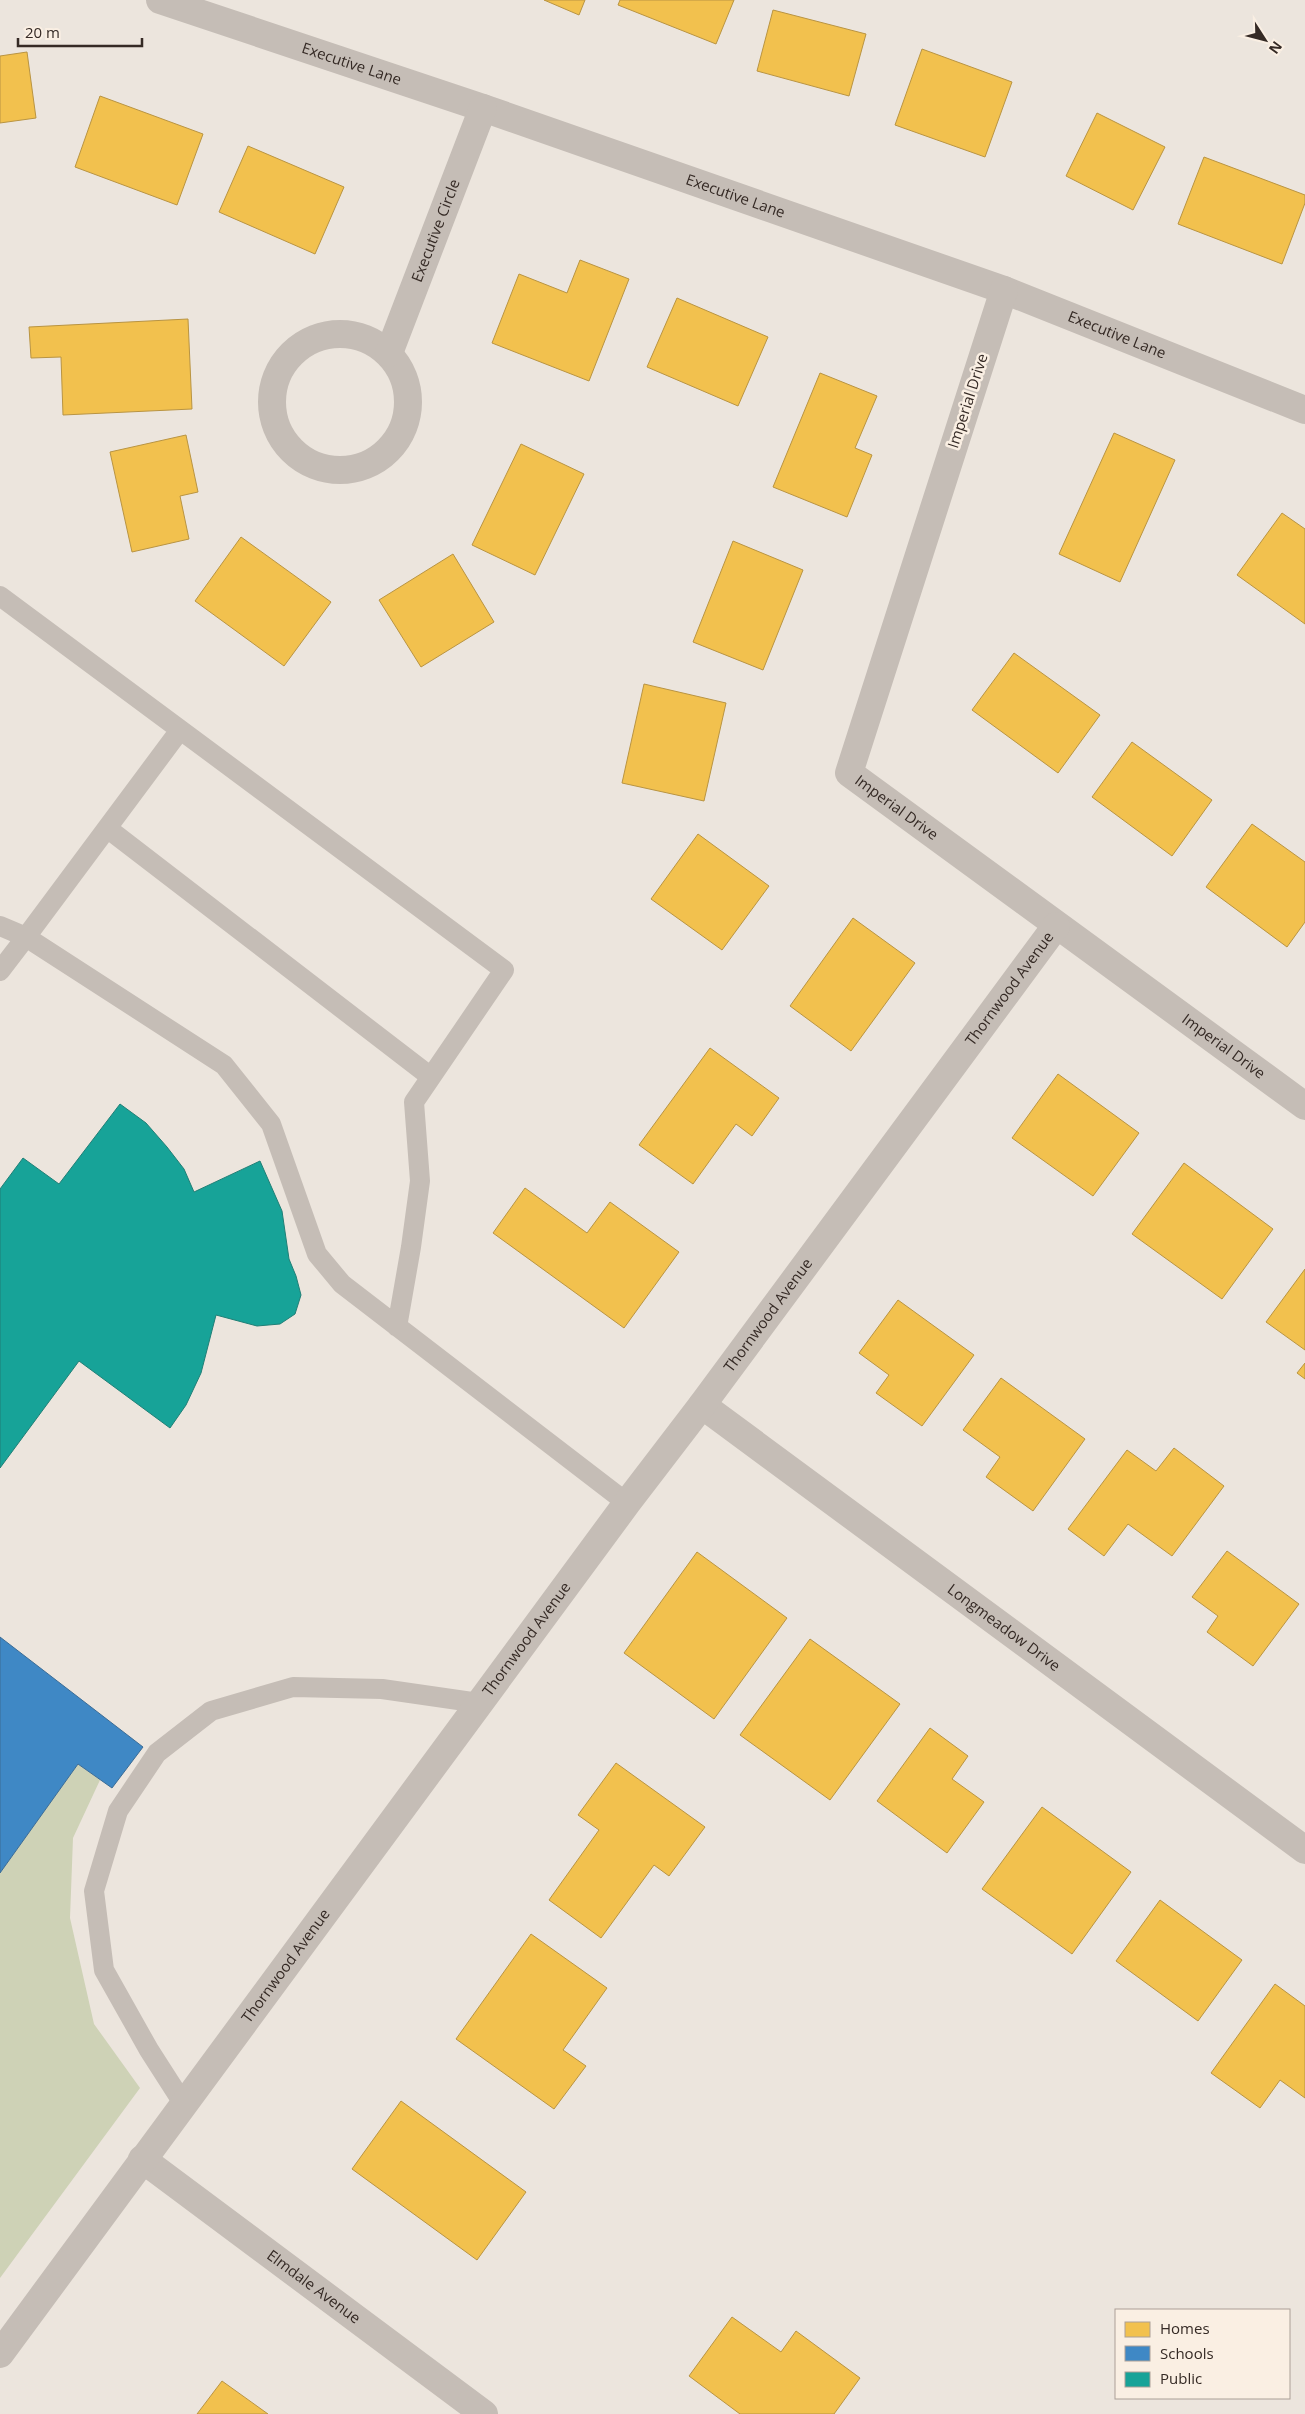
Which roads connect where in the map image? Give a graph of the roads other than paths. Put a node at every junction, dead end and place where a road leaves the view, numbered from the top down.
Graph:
1 (160, 0) edge
2 (483, 108) junction
3 (1004, 290) junction
4 (389, 353) junction
5 (1305, 410) edge
6 (0, 596) edge
7 (180, 730) junction
8 (107, 828) junction
9 (0, 926) edge
10 (1056, 926) junction
11 (26, 937) junction
12 (0, 971) edge
13 (431, 1077) junction
14 (1305, 1106) edge
15 (397, 1327) junction
16 (702, 1405) junction
17 (627, 1503) junction
18 (479, 1703) junction
19 (1305, 1850) edge
20 (183, 2103) junction
21 (142, 2160) junction
22 (0, 2354) edge
23 (484, 2414) edge

1 - 2 street, Executive Lane
2 - 3 street, Executive Lane
2 - 4 street, Executive Circle
3 - 5 street, Executive Lane
3 - 10 street, Imperial Drive
4 - 4 street
6 - 7 lane
7 - 8 lane
7 - 13 lane
8 - 11 lane
8 - 13 lane
9 - 11 lane
10 - 14 street, Imperial Drive
10 - 16 street, Thornwood Avenue
11 - 12 lane
11 - 15 lane
13 - 15 lane
15 - 17 lane
16 - 17 street, Thornwood Avenue
16 - 19 street, Longmeadow Drive
17 - 18 street, Thornwood Avenue
18 - 20 street, Thornwood Avenue
18 - 20 lane
20 - 21 street, Thornwood Avenue
21 - 22 street, Thornwood Avenue
21 - 23 street, Elmdale Avenue

